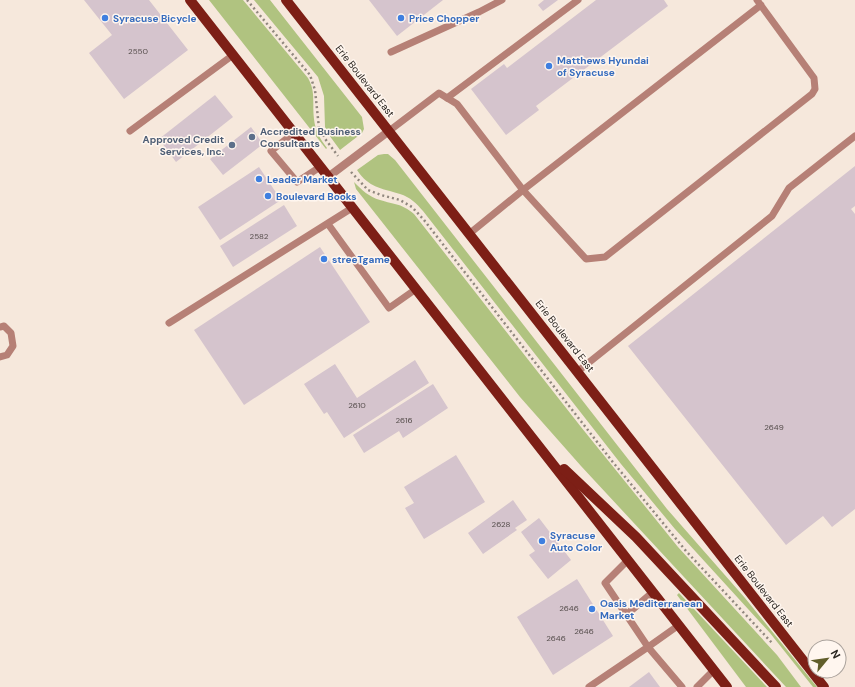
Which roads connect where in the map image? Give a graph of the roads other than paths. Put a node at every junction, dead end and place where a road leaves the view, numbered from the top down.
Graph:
1 (190, 0) edge
2 (286, 0) edge
3 (502, 0) edge
4 (578, 0) edge
5 (759, 3) edge
6 (391, 52) dead end
7 (233, 55) junction
8 (447, 98) junction
9 (389, 131) junction
10 (130, 132) dead end
11 (294, 133) junction
12 (855, 136) edge
13 (320, 167) junction
14 (328, 177) junction
15 (523, 190) junction
16 (352, 208) junction
17 (328, 224) junction
18 (469, 234) junction
19 (416, 289) junction
20 (169, 323) dead end
21 (0, 327) edge
22 (0, 357) edge
23 (577, 372) junction
24 (540, 447) junction
25 (628, 560) junction
26 (653, 592) junction
27 (626, 615) junction
28 (679, 625) junction
29 (648, 647) junction
30 (714, 670) junction
31 (589, 687) edge
32 (682, 687) edge
33 (697, 687) edge
34 (727, 687) edge
35 (776, 687) edge
36 (824, 687) edge

1 - 7 main road
2 - 9 main road, Erie Boulevard East
3 - 6 lane
4 - 8 lane
5 - 15 lane
5 - 15 lane
7 - 10 lane
7 - 11 main road
8 - 9 lane
8 - 15 lane
9 - 14 street
9 - 18 main road, Erie Boulevard East
11 - 13 main road
11 - 13 lane
12 - 23 lane
13 - 14 main road
14 - 16 main road
15 - 18 lane
16 - 17 lane
16 - 19 main road
17 - 19 lane
17 - 20 lane
18 - 23 main road, Erie Boulevard East
19 - 24 main road
21 - 22 lane
23 - 36 main road, Erie Boulevard East
24 - 25 main road
24 - 35 main road
25 - 26 main road
25 - 27 lane
26 - 27 lane
26 - 28 main road
27 - 29 lane
28 - 29 lane
28 - 30 main road
29 - 31 lane
29 - 32 lane
30 - 33 lane
30 - 34 main road

